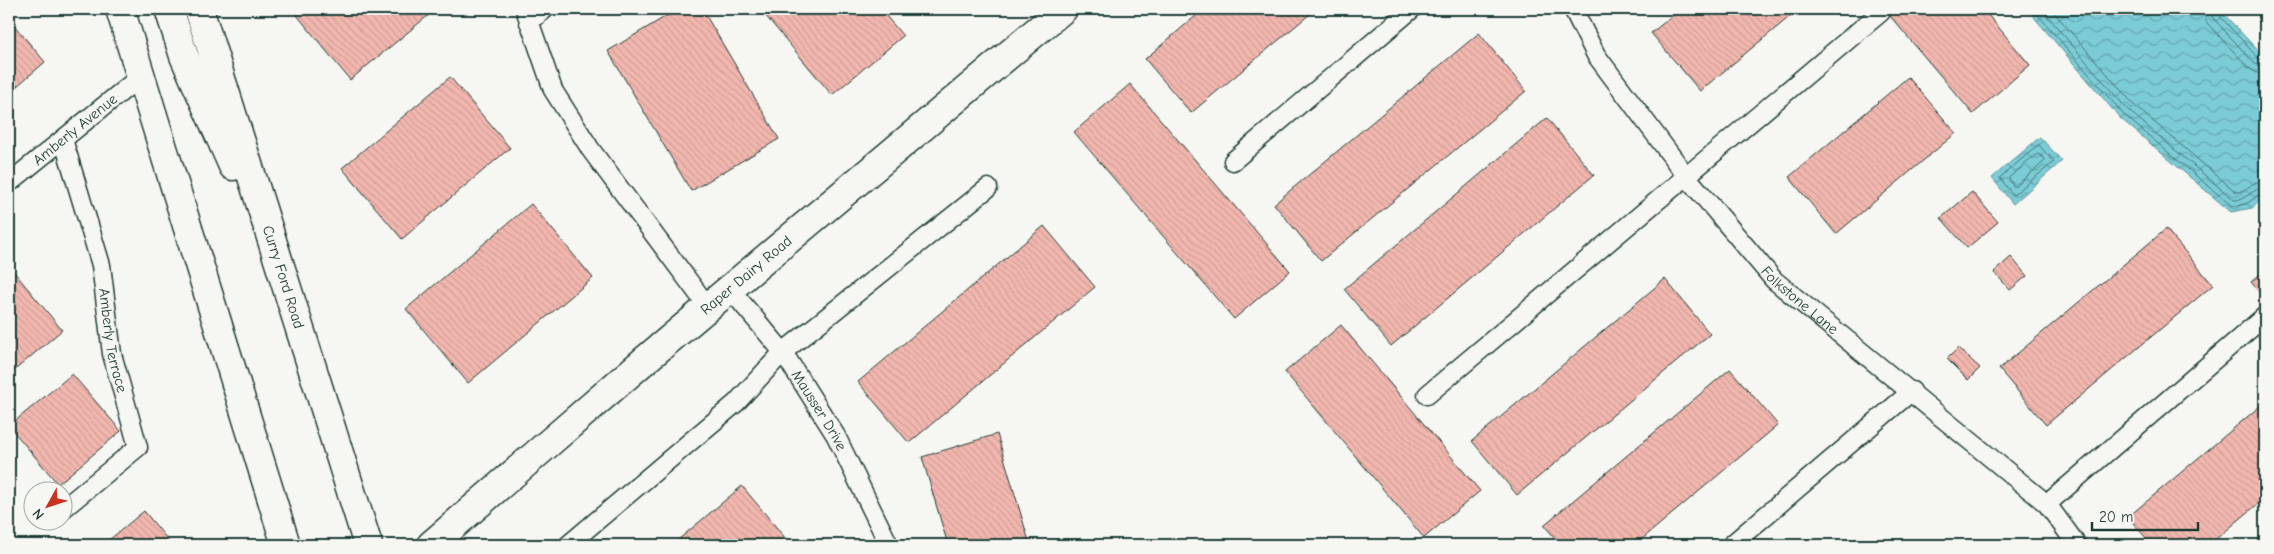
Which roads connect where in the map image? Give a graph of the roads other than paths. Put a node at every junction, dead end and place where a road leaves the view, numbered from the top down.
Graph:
1 (120, 9) edge
2 (168, 9) edge
3 (199, 9) edge
4 (545, 9) edge
5 (1064, 9) edge
6 (1412, 9) edge
7 (1573, 9) edge
8 (1881, 12) dead end
9 (527, 16) edge
10 (141, 76) junction
11 (63, 139) junction
12 (1233, 161) dead end
13 (1687, 177) junction
14 (9, 183) edge
15 (988, 188) dead end
16 (288, 289) junction
17 (730, 289) junction
18 (708, 307) junction
19 (2265, 316) edge
20 (783, 352) junction
21 (1912, 391) junction
22 (1427, 395) dead end
23 (72, 502) edge
24 (2047, 504) junction
25 (286, 545) edge
26 (368, 545) edge
27 (431, 545) edge
28 (568, 545) edge
29 (889, 545) edge
30 (1731, 545) edge
31 (2077, 545) edge

1 - 10 main road
2 - 16 main road
3 - 16 main road, Curry Ford Road
4 - 9 lane
5 - 17 main road, Raper Dairy Road
6 - 12 lane
7 - 13 lane, Folkstone Lane
8 - 13 lane
9 - 18 lane
10 - 11 lane, Amberly Avenue
10 - 25 main road
11 - 14 lane, Amberly Avenue
11 - 23 lane, Amberly Terrace
13 - 21 lane, Folkstone Lane
13 - 22 lane
15 - 20 lane
16 - 26 main road, Curry Ford Road
17 - 18 main road, Raper Dairy Road
17 - 20 lane, Mausser Drive
18 - 27 main road, Raper Dairy Road
19 - 24 lane
20 - 28 lane
20 - 29 lane, Mausser Drive
21 - 24 lane, Folkstone Lane
21 - 30 lane
24 - 31 lane, Folkstone Lane

